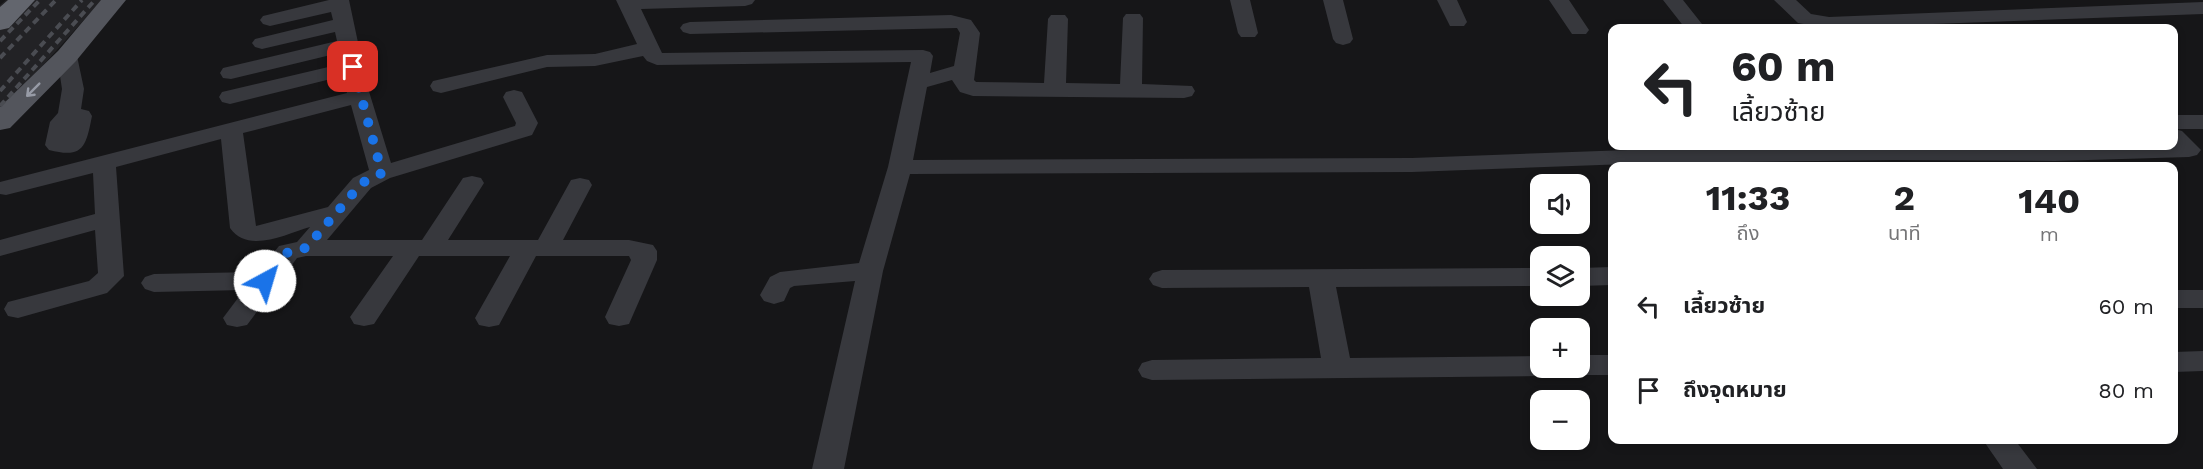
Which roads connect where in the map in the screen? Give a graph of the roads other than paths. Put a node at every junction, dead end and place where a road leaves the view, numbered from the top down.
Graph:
1 (22, 0) edge
2 (114, 0) edge
3 (745, 0) edge
4 (1239, 0) edge
5 (1333, 0) edge
6 (1447, 0) edge
7 (1559, 0) edge
8 (1673, 0) edge
9 (1784, 0) edge
10 (2061, 0) edge
11 (627, 2) edge
12 (2203, 8) edge
13 (341, 9) edge
14 (2081, 15) junction
15 (2020, 16) junction
16 (1133, 18) dead end
17 (1058, 19) dead end
18 (270, 20) dead end
19 (0, 22) edge
20 (898, 22) junction
21 (1457, 22) dead end
22 (1692, 24) dead end
23 (2031, 24) edge
24 (690, 28) dead end
25 (1579, 30) dead end
26 (1248, 33) dead end
27 (1343, 39) dead end
28 (262, 43) dead end
29 (348, 45) junction
30 (649, 48) junction
31 (893, 48) dead end
32 (67, 56) junction
33 (353, 67) junction
34 (965, 70) junction
35 (231, 73) dead end
36 (918, 83) junction
37 (441, 86) dead end
38 (1055, 90) junction
39 (1131, 91) junction
40 (1184, 91) dead end
41 (360, 96) junction
42 (230, 97) dead end
43 (514, 97) dead end
44 (0, 122) edge
45 (2178, 122) edge
46 (2203, 122) edge
47 (231, 129) junction
48 (1824, 150) edge
49 (1787, 160) edge
50 (1608, 162) edge
51 (1637, 162) edge
52 (93, 165) junction
53 (900, 167) junction
54 (382, 173) junction
55 (472, 183) dead end
56 (580, 185) dead end
57 (6, 188) dead end
58 (337, 212) junction
59 (107, 219) junction
60 (0, 248) edge
61 (306, 248) junction
62 (421, 248) junction
63 (537, 248) junction
64 (870, 271) junction
65 (1590, 276) edge
66 (1608, 276) edge
67 (1530, 277) edge
68 (1321, 278) junction
69 (1162, 279) dead end
70 (265, 281) junction
71 (154, 283) dead end
72 (774, 295) dead end
73 (2178, 299) edge
74 (2203, 299) edge
75 (18, 309) dead end
76 (619, 316) dead end
77 (364, 317) dead end
78 (237, 318) dead end
79 (489, 318) dead end
80 (2203, 361) edge
81 (2178, 362) edge
82 (1590, 365) edge
83 (1608, 365) edge
84 (1337, 366) junction
85 (1530, 366) edge
86 (1152, 370) dead end
87 (2001, 444) edge
88 (828, 469) edge
89 (2021, 469) edge

1 - 19 highway
2 - 32 main road
3 - 11 street
4 - 26 street
5 - 27 street
6 - 21 street
7 - 25 street
8 - 22 street
9 - 15 street
10 - 14 street
11 - 30 street
12 - 14 street
13 - 18 street
13 - 28 street
13 - 29 street
14 - 15 street
15 - 23 street
16 - 39 street
17 - 38 street
20 - 24 street
20 - 31 street
20 - 34 street
29 - 33 street
29 - 35 street
30 - 36 street
30 - 37 street
32 -> 44 main road
32 - 52 street
33 - 41 street
33 - 42 street
34 - 36 street
34 - 38 street
36 - 53 street
38 - 39 street
39 - 40 street
41 - 47 street
41 - 54 street
43 - 54 street
45 - 46 street
47 - 52 street
47 - 58 street
48 - 49 street
49 - 51 street
50 - 53 street
52 - 57 street
52 - 59 street
53 - 64 street
54 - 58 street
55 - 62 street
56 - 63 street
58 - 61 street
59 - 60 street
59 - 75 street
61 - 62 street
61 - 70 street
62 - 63 street
62 - 77 street
63 - 76 street
63 - 79 street
64 - 72 street
64 - 88 street
65 - 66 street
67 - 68 street
68 - 69 street
68 - 84 street
70 - 71 street
70 - 78 street
73 - 74 street
80 - 81 street
82 - 83 street
84 - 85 street
84 - 86 street
87 - 89 street

